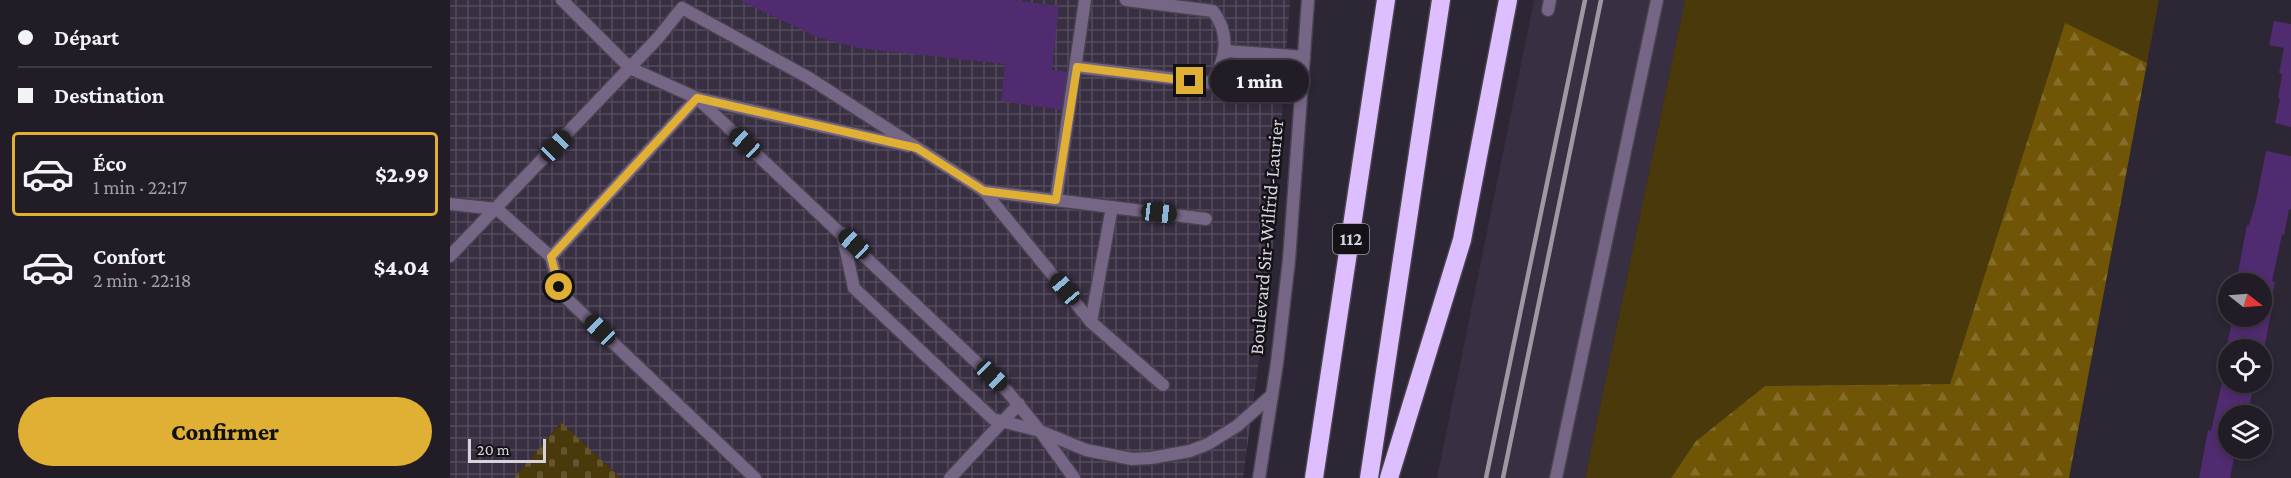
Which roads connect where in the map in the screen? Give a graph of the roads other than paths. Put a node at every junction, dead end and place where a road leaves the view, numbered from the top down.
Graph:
1 (562, 0) edge
2 (1085, 0) edge
3 (1126, 0) edge
4 (1308, 0) edge
5 (1386, 0) edge
6 (1441, 0) edge
7 (1508, 0) edge
8 (1657, 0) edge
9 (678, 4) edge
10 (1226, 51) junction
11 (1304, 57) junction
12 (1077, 67) junction
13 (630, 68) junction
14 (697, 98) junction
15 (917, 148) junction
16 (984, 191) junction
17 (1056, 200) junction
18 (450, 204) edge
19 (1112, 207) junction
20 (497, 209) junction
21 (1206, 219) dead end
22 (842, 233) junction
23 (450, 256) edge
24 (551, 257) junction
25 (1091, 322) junction
26 (1163, 385) dead end
27 (1272, 394) junction
28 (1019, 404) junction
29 (1003, 422) junction
30 (1040, 431) junction
31 (755, 478) edge
32 (950, 478) edge
33 (1074, 478) edge
34 (1259, 478) edge
35 (1314, 478) edge
36 (1369, 478) edge
37 (1389, 478) edge
38 (1556, 478) edge

1 - 13 street
2 - 12 street
3 - 10 street
4 - 11 street, Boulevard Sir-Wilfrid-Laurier
5 - 35 highway, 112
6 - 36 highway
7 - 37 highway
8 - 38 street
9 - 13 street
9 - 15 street
10 - 11 street
10 - 12 street
11 - 27 street, Boulevard Sir-Wilfrid-Laurier
12 - 17 street
13 - 14 street
13 - 20 street
14 - 15 street
14 - 22 street
14 - 24 street
15 - 16 street
16 - 17 street
16 - 25 street
17 - 19 street
18 - 20 street
19 - 21 street
19 - 25 street
20 - 23 street
20 - 24 street
22 - 28 street
22 - 29 street
24 - 31 street
25 - 26 street
27 - 30 street
27 - 34 street, Boulevard Sir-Wilfrid-Laurier
28 - 29 street
28 - 30 street
29 - 30 street
29 - 32 street
30 - 33 street

